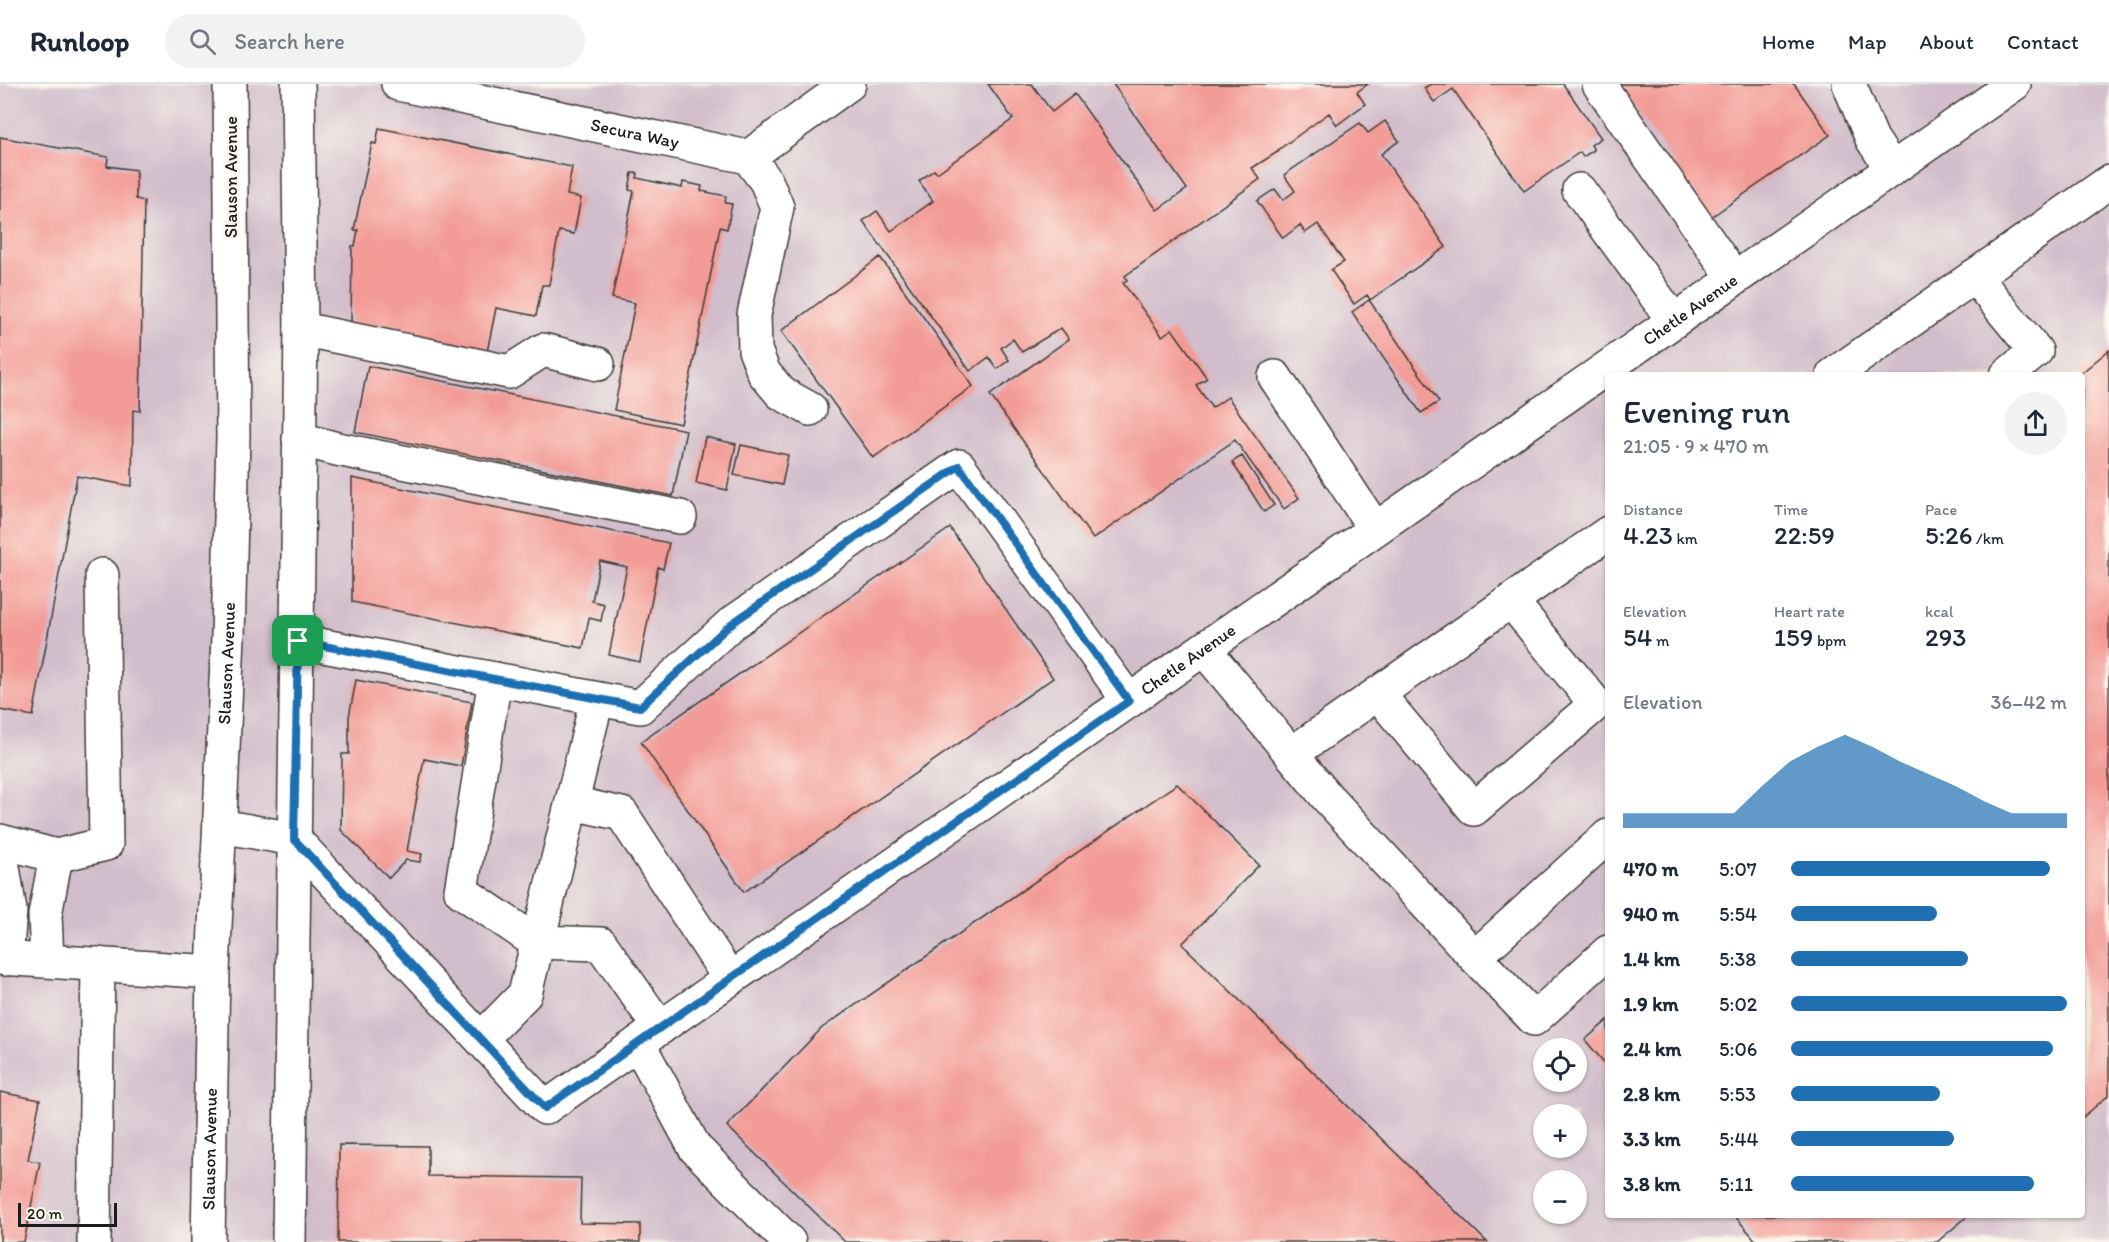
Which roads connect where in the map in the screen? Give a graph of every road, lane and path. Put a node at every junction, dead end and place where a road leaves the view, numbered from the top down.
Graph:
1 (230, 84) edge
2 (298, 84) edge
3 (398, 84) edge
4 (849, 84) edge
5 (1599, 84) edge
6 (1850, 84) edge
7 (1995, 89) edge
8 (748, 157) junction
9 (1892, 169) junction
10 (2109, 182) edge
11 (1579, 190) dead end
12 (1974, 276) junction
13 (1734, 278) junction
14 (1674, 321) junction
15 (301, 329) junction
16 (598, 364) dead end
17 (1837, 372) edge
18 (2011, 372) edge
19 (1275, 377) dead end
20 (810, 408) dead end
21 (299, 439) junction
22 (680, 517) dead end
23 (1375, 529) junction
24 (1605, 535) edge
25 (102, 575) dead end
26 (1511, 601) junction
27 (298, 641) junction
28 (1204, 649) junction
29 (495, 679) junction
30 (1378, 694) junction
31 (597, 699) junction
32 (1129, 701) junction
33 (1292, 754) junction
34 (572, 802) junction
35 (220, 826) junction
36 (294, 839) junction
37 (1605, 839) edge
38 (0, 841) edge
39 (0, 848) edge
40 (56, 856) junction
41 (536, 942) junction
42 (1605, 955) edge
43 (1475, 957) junction
44 (3, 958) edge
45 (47, 960) junction
46 (98, 964) junction
47 (213, 972) junction
48 (730, 979) junction
49 (649, 1035) junction
50 (481, 1039) junction
51 (94, 1242) edge
52 (208, 1242) edge
53 (289, 1242) edge
54 (789, 1242) edge

1 - 35 street, Slauson Avenue
2 - 15 street
3 - 8 street, Secura Way
4 - 8 street
5 - 13 street
6 - 9 street
7 - 9 street, Chetle Avenue
8 - 20 street
9 - 13 street, Chetle Avenue
10 - 12 street
11 - 14 street
12 - 17 street
12 - 18 street
13 - 14 street, Chetle Avenue
14 - 23 street, Chetle Avenue
15 - 16 street
15 - 21 street
19 - 23 street
21 - 22 street
21 - 27 street
23 - 28 street, Chetle Avenue
24 - 26 street
25 - 40 street
26 - 30 street
26 - 30 street
27 - 29 street
27 - 36 street
28 - 32 street, Chetle Avenue
28 - 33 street
29 - 31 street
29 - 41 street
30 - 33 street
31 - 32 street
31 - 34 street
32 - 48 street, Chetle Avenue
33 - 43 street
34 - 41 street
34 - 48 street
35 - 36 street
35 - 47 street, Slauson Avenue
36 - 50 street, Chetle Avenue
36 - 53 street
37 - 43 street
38 - 40 street
39 - 44 street
40 - 45 street
41 - 49 street
41 - 50 street
42 - 43 street
44 - 45 street
45 - 46 street
46 - 47 street
46 - 51 street
47 - 52 street, Slauson Avenue
48 - 49 street, Chetle Avenue
49 - 50 street, Chetle Avenue
49 - 54 street

